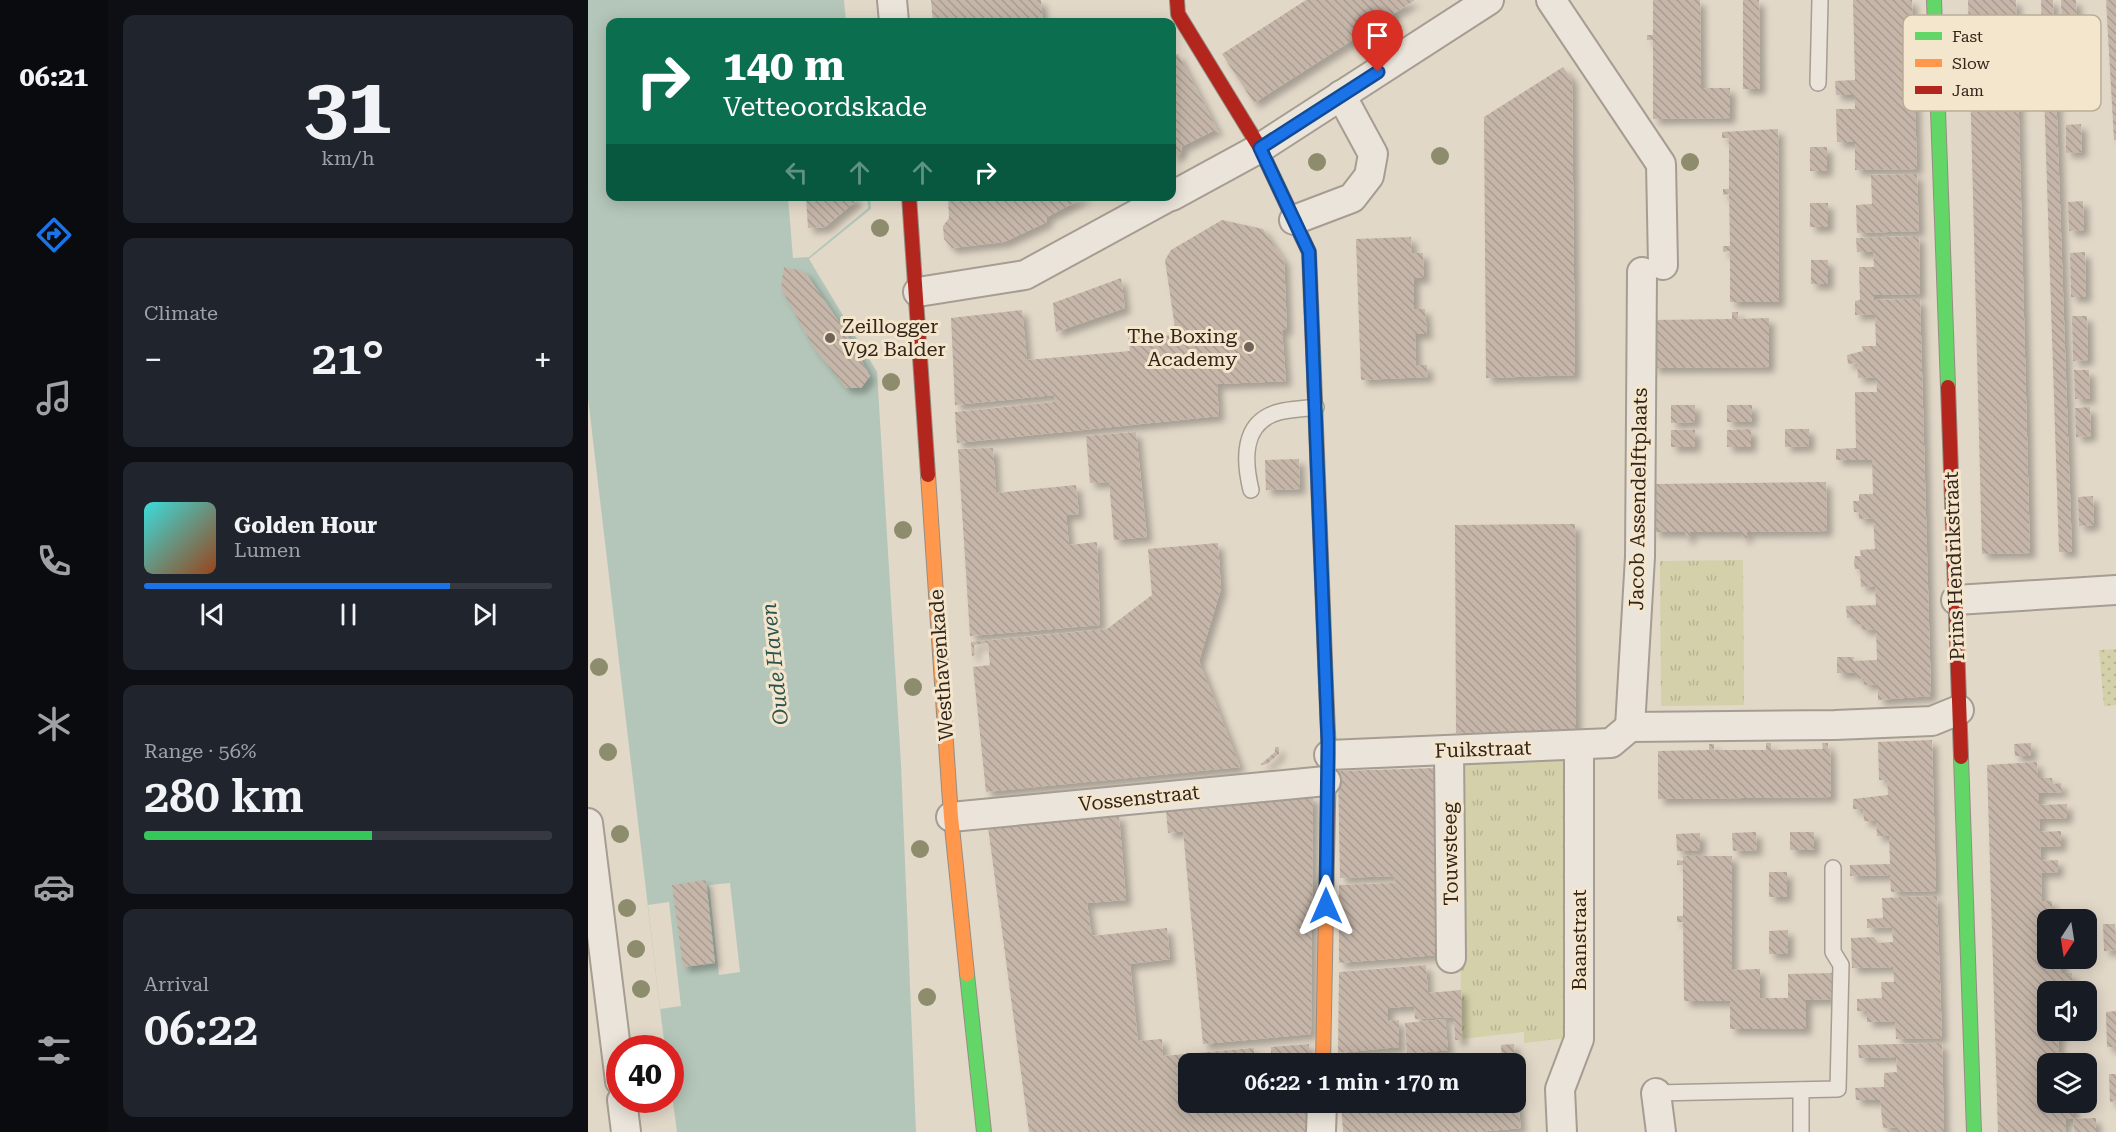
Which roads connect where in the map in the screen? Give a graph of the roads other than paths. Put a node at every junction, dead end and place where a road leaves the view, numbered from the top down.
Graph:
1 (892, 0) edge
2 (1177, 0) edge
3 (1489, 0) edge
4 (1551, 0) edge
5 (1820, 0) edge
6 (1934, 0) edge
7 (1935, 15) edge
8 (894, 18) edge
9 (1818, 83) dead end
10 (1341, 95) junction
11 (1938, 111) edge
12 (1260, 148) junction
13 (1176, 193) edge
14 (909, 201) edge
15 (1162, 201) edge
16 (1294, 220) junction
17 (918, 292) junction
18 (1316, 407) junction
19 (1251, 490) dead end
20 (2116, 590) edge
21 (1956, 600) junction
22 (1959, 710) junction
23 (1630, 727) junction
24 (1579, 745) junction
25 (1449, 750) junction
26 (1328, 768) junction
27 (951, 817) junction
28 (588, 823) edge
29 (1833, 868) dead end
30 (1451, 958) dead end
31 (614, 1035) edge
32 (1323, 1053) edge
33 (1801, 1090) junction
34 (1656, 1093) joint
35 (624, 1113) edge
36 (1322, 1113) edge
37 (626, 1132) edge
38 (984, 1132) edge
39 (1321, 1132) edge
40 (1562, 1132) edge
41 (1661, 1132) edge
42 (1802, 1132) edge
43 (1974, 1132) edge

1 - 8 street
2 - 12 street
3 - 10 street
4 - 23 street, Jacob Assendelftplaats
5 - 9 lane
6 - 7 street, Prins Hendrikstraat
10 - 12 street
10 - 16 street
11 - 21 street, Prins Hendrikstraat
12 - 13 street
12 - 16 street
14 - 17 street, Westhavenkade
15 - 17 street
16 - 18 street
17 - 27 street, Westhavenkade
18 - 19 lane
18 - 26 street
20 - 21 street
21 - 22 street, Prins Hendrikstraat
22 - 23 street
22 - 43 street, Prins Hendrikstraat
23 - 24 street, Fuikstraat
24 - 25 street, Fuikstraat
24 - 40 street, Baanstraat
25 - 26 street, Fuikstraat
25 - 30 street, Touwsteeg
26 - 27 street, Vossenstraat
26 - 32 street
27 - 38 street, Westhavenkade
28 - 31 street
29 - 33 lane
33 - 34 lane
33 - 42 lane
34 - 41 street
35 - 37 street
36 - 39 street

